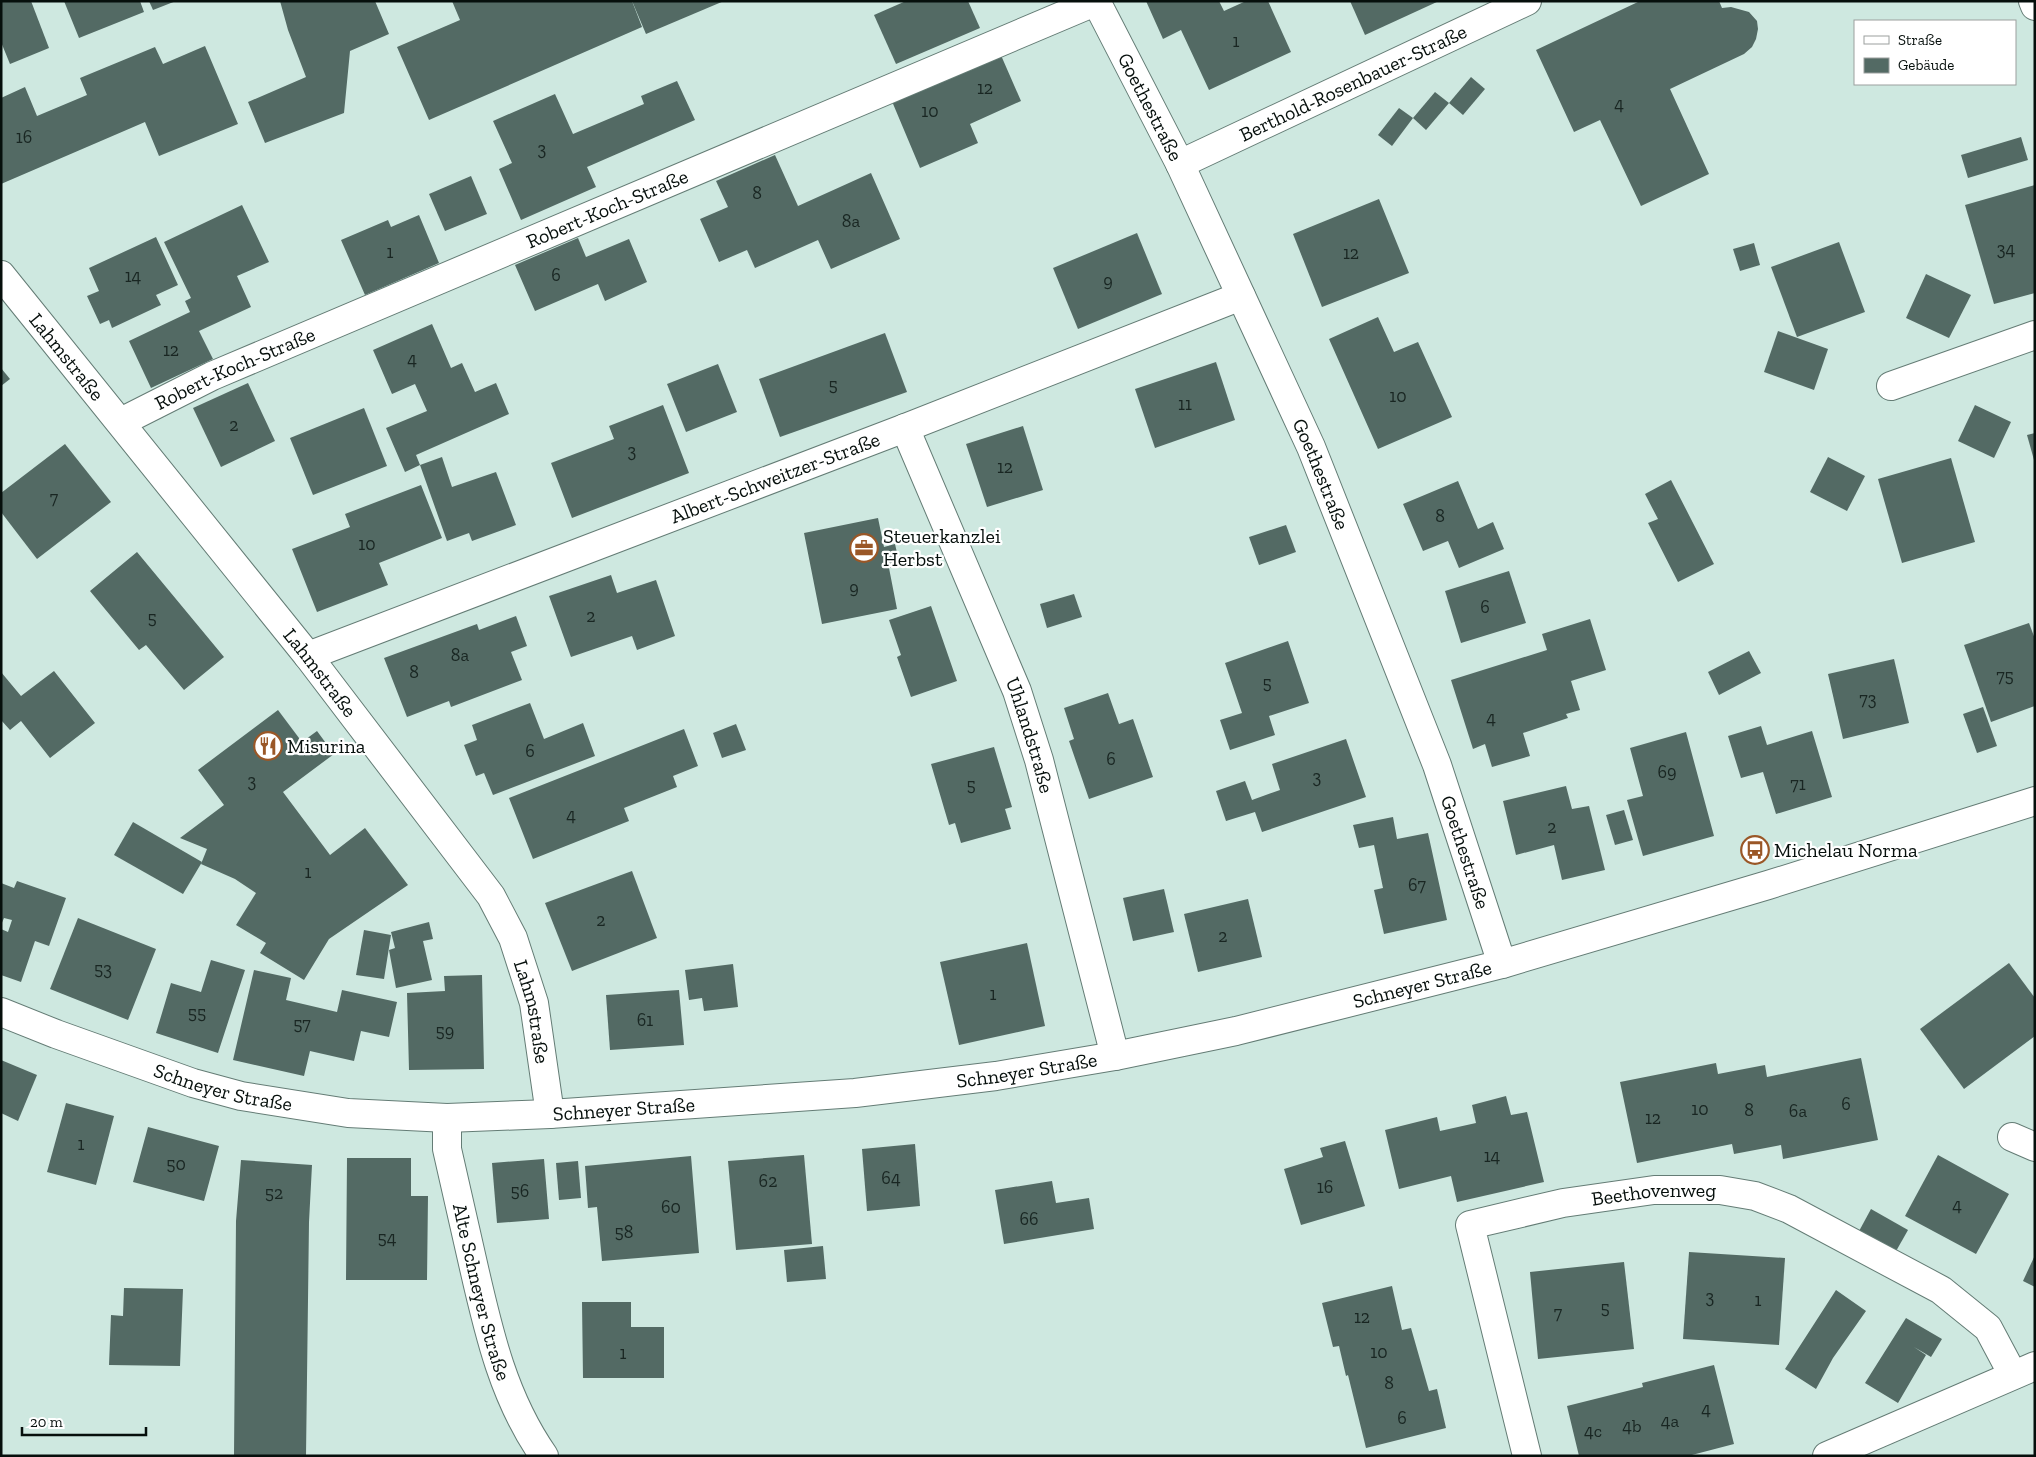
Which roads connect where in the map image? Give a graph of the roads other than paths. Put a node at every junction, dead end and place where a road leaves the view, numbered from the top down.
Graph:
1 (1096, 1) edge
2 (1527, 1) edge
3 (2033, 1) edge
4 (2035, 6) edge
5 (1180, 164) junction
6 (1, 276) edge
7 (1241, 296) junction
8 (2035, 335) edge
9 (1891, 386) dead end
10 (121, 422) junction
11 (905, 428) junction
12 (308, 656) junction
13 (2035, 801) edge
14 (1502, 964) junction
15 (1, 1012) edge
16 (1115, 1056) junction
17 (550, 1114) junction
18 (447, 1118) junction
19 (2024, 1371) edge
20 (544, 1456) edge
21 (1528, 1456) edge
22 (1827, 1456) edge

1 - 5 street, Goethestraße
1 - 10 street, Robert-Koch-Straße
2 - 5 street, Berthold-Rosenbauer-Straße
3 - 4 street
5 - 7 street, Goethestraße
6 - 10 street, Lahmstraße
7 - 11 street, Albert-Schweitzer-Straße
7 - 14 street, Goethestraße
8 - 9 street
10 - 12 street, Lahmstraße
11 - 12 street, Albert-Schweitzer-Straße
11 - 16 street, Uhlandstraße
12 - 17 street, Lahmstraße
13 - 14 street, Schneyer Straße
14 - 16 street, Schneyer Straße
15 - 18 street, Schneyer Straße
16 - 17 street, Schneyer Straße
17 - 18 street, Schneyer Straße
18 - 20 street, Alte Schneyer Straße
19 - 21 street, Beethovenweg
19 - 22 street

